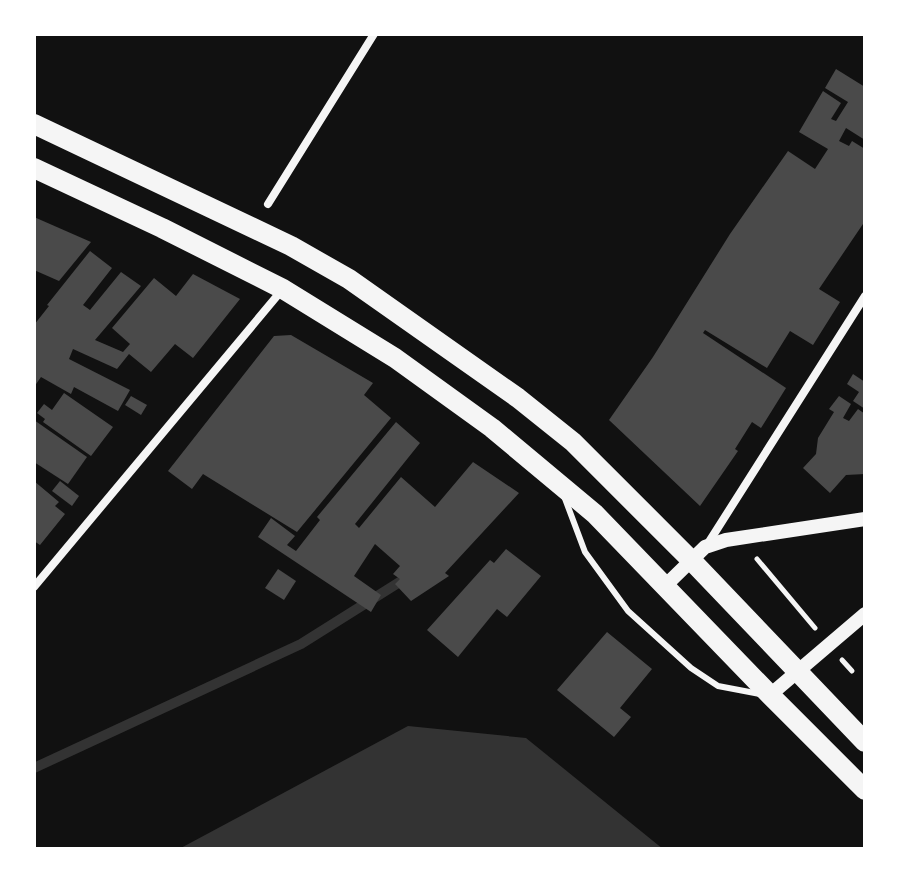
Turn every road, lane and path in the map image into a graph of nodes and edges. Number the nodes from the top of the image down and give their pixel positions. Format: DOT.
graph roads {
  1 [pos="374,34"];
  2 [pos="34,124"];
  3 [pos="34,168"];
  4 [pos="268,204"];
  5 [pos="283,289"];
  6 [pos="865,296"];
  7 [pos="560,485"];
  8 [pos="865,519"];
  9 [pos="738,538"];
  10 [pos="698,554"];
  11 [pos="666,585"];
  12 [pos="34,587"];
  13 [pos="865,614"];
  14 [pos="829,644"];
  15 [pos="798,671"];
  16 [pos="852,671"];
  17 [pos="770,695"];
  18 [pos="865,742"];
  19 [pos="865,790"];
  1 -- 4 [label="street"];
  2 -- 10 [label="main road"];
  3 -- 5 [label="main road"];
  5 -- 7 [label="main road"];
  5 -- 12 [label="street"];
  6 -- 10 [label="street"];
  7 -- 11 [label="main road"];
  7 -- 17 [label="lane"];
  8 -- 9 [label="street"];
  9 -- 10 [label="street"];
  9 -- 14 [label="path"];
  10 -- 11 [label="street"];
  10 -- 15 [label="main road"];
  11 -- 17 [label="main road"];
  13 -- 14 [label="street"];
  14 -- 15 [label="street"];
  14 -- 16 [label="path"];
  15 -- 17 [label="street"];
  15 -- 18 [label="main road"];
  17 -- 19 [label="main road"];
}
